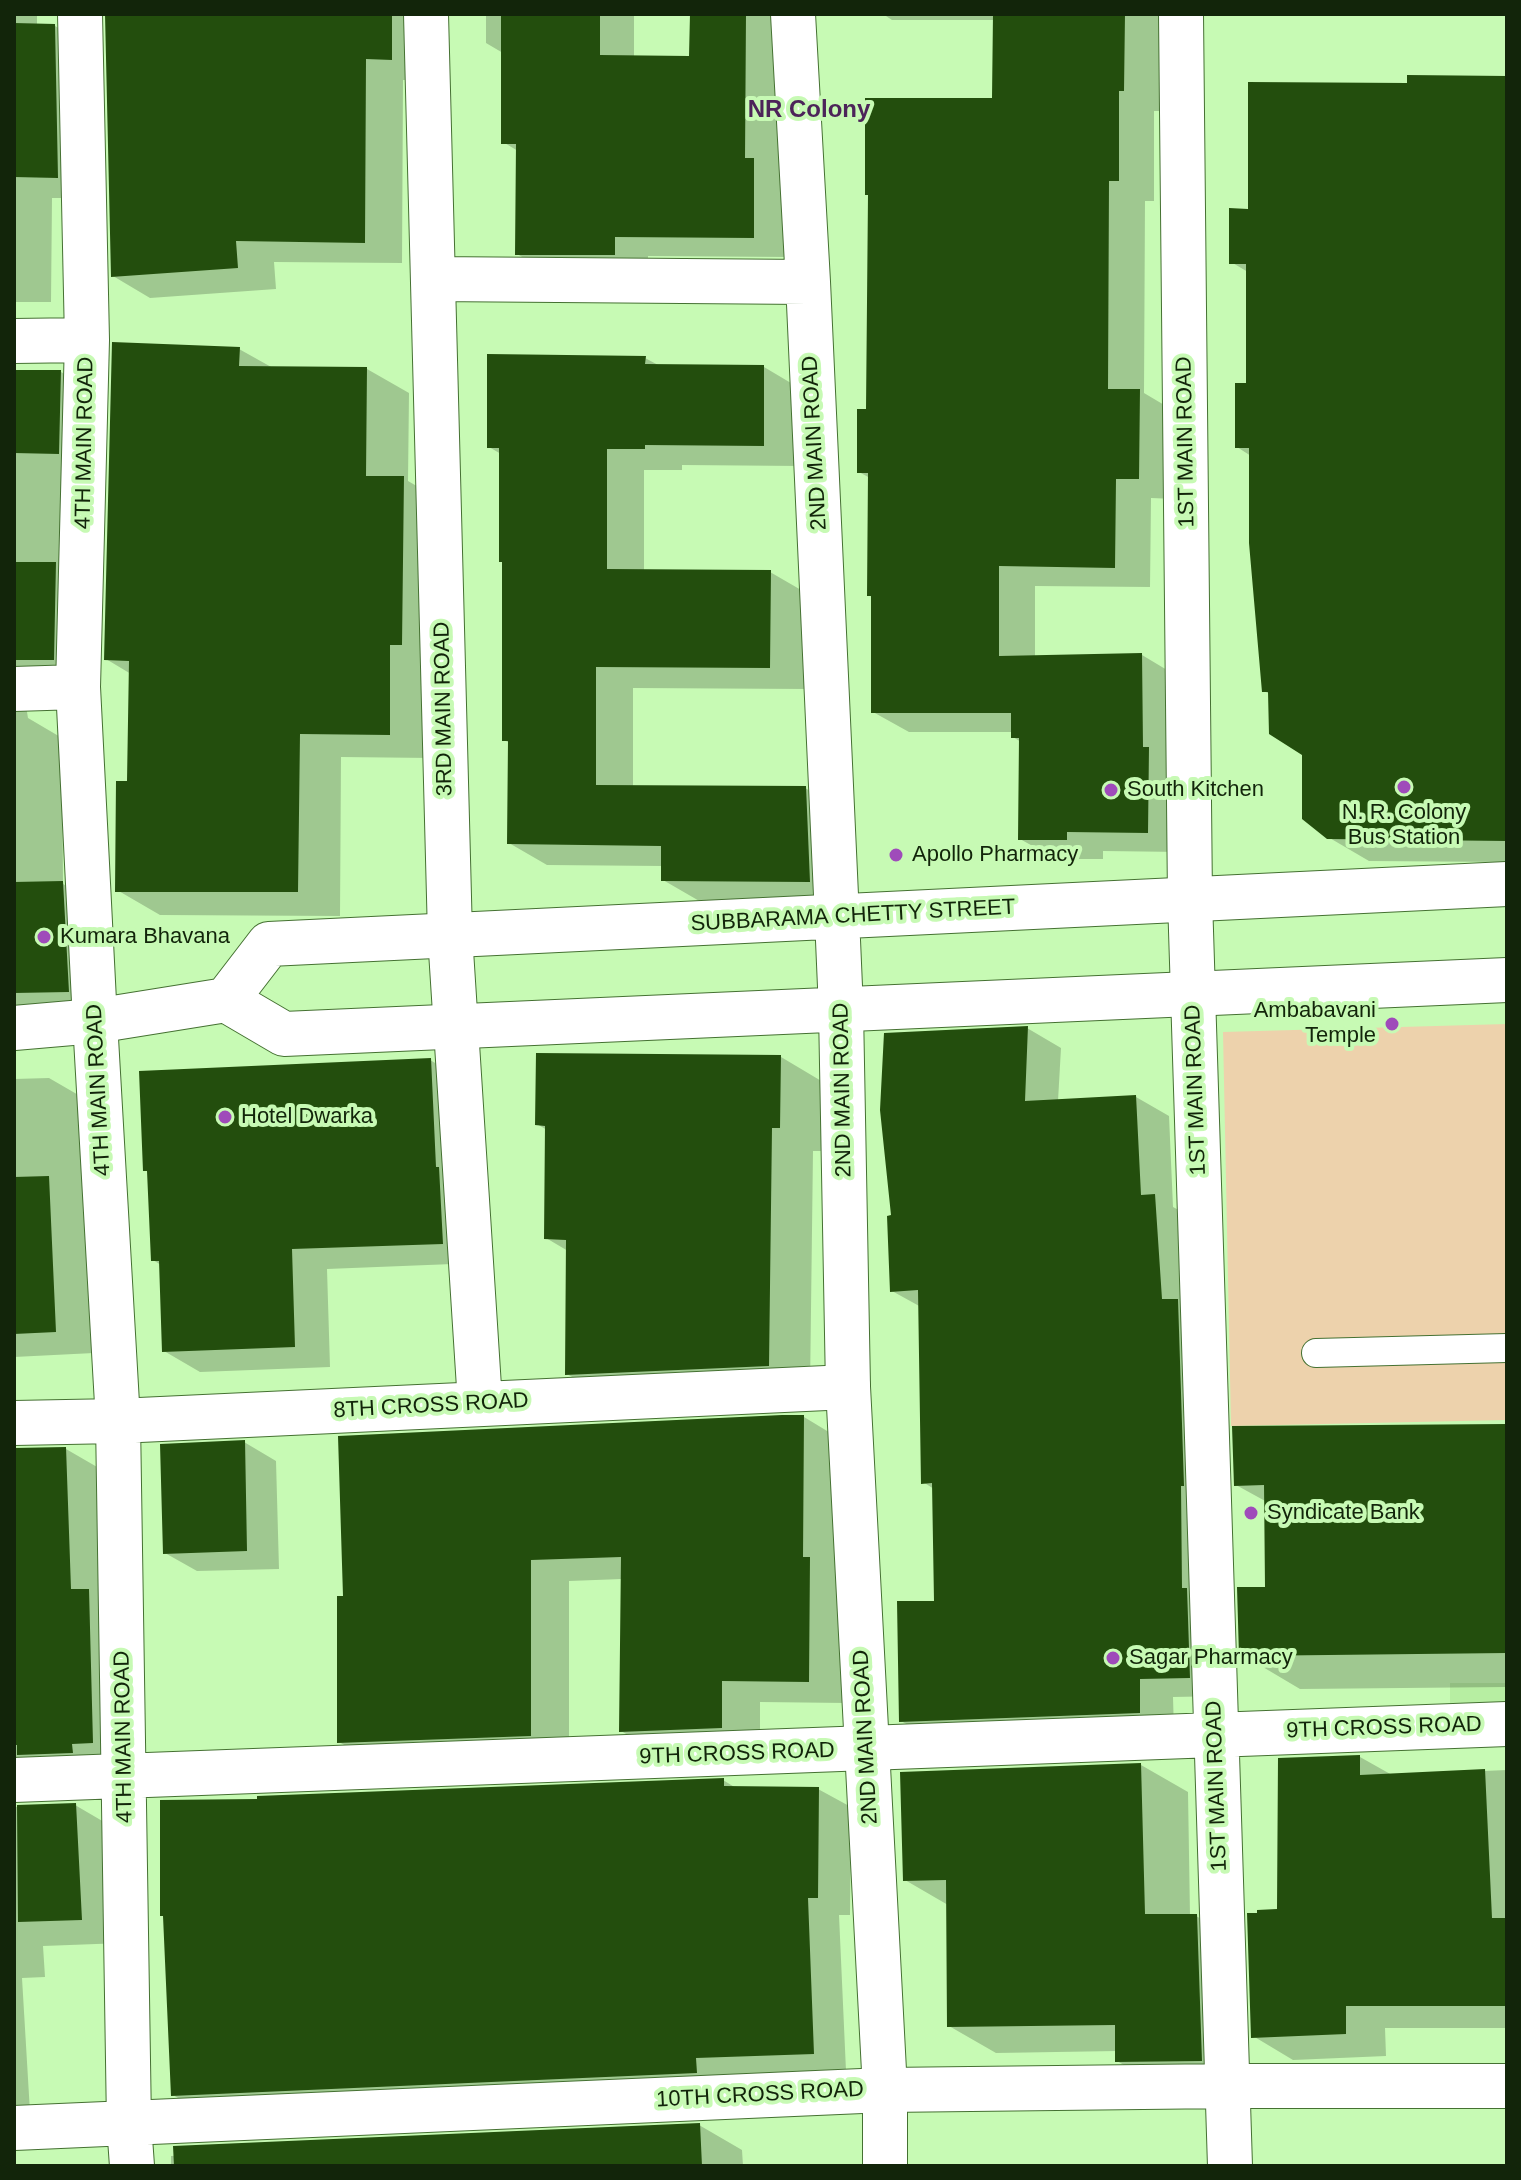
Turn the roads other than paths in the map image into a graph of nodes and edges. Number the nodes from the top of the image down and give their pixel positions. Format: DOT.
graph roads {
  1 [pos="80,14"];
  2 [pos="426,14"];
  3 [pos="793,14"];
  4 [pos="1181,14"];
  5 [pos="433,279"];
  6 [pos="808,282"];
  7 [pos="87,340"];
  8 [pos="14,341"];
  9 [pos="78,687"];
  10 [pos="14,689"];
  11 [pos="1507,884"];
  12 [pos="1190,899"];
  13 [pos="837,917"];
  14 [pos="450,935"];
  15 [pos="1507,980"];
  16 [pos="1193,994"];
  17 [pos="226,1000"];
  18 [pos="841,1010"];
  19 [pos="95,1021"];
  20 [pos="456,1026"];
  21 [pos="14,1028"];
  22 [pos="1507,1348"];
  23 [pos="1316,1353"];
  24 [pos="848,1387"];
  25 [pos="480,1403"];
  26 [pos="118,1421"];
  27 [pos="14,1423"];
  28 [pos="1507,1724"];
  29 [pos="1215,1734"];
  30 [pos="866,1749"];
  31 [pos="125,1775"];
  32 [pos="14,1780"];
  33 [pos="1228,2086"];
  34 [pos="1507,2086"];
  35 [pos="885,2090"];
  36 [pos="14,2128"];
  37 [pos="130,2145"];
  38 [pos="885,2166"];
  39 [pos="1230,2166"];
  1 -- 7 [label="street, 4TH MAIN ROAD"];
  2 -- 5 [label="street, 3RD MAIN ROAD"];
  3 -- 6 [label="street, 2ND MAIN ROAD"];
  4 -- 12 [label="street, 1ST MAIN ROAD"];
  5 -- 6 [label="street"];
  5 -- 14 [label="street, 3RD MAIN ROAD"];
  6 -- 13 [label="street, 2ND MAIN ROAD"];
  7 -- 8 [label="street"];
  7 -- 9 [label="street, 4TH MAIN ROAD"];
  9 -- 10 [label="street"];
  9 -- 19 [label="street, 4TH MAIN ROAD"];
  11 -- 12 [label="street, SUBBARAMA CHETTY STREET"];
  12 -- 13 [label="street, SUBBARAMA CHETTY STREET"];
  12 -- 16 [label="street, 1ST MAIN ROAD"];
  13 -- 14 [label="street, SUBBARAMA CHETTY STREET"];
  13 -- 18 [label="street, 2ND MAIN ROAD"];
  14 -- 17 [label="street, SUBBARAMA CHETTY STREET"];
  14 -- 20 [label="street, 3RD MAIN ROAD"];
  15 -- 16 [label="street"];
  16 -- 18 [label="street"];
  16 -- 29 [label="street, 1ST MAIN ROAD"];
  17 -- 19 [label="street"];
  17 -- 20 [label="street"];
  18 -- 20 [label="street"];
  18 -- 24 [label="street, 2ND MAIN ROAD"];
  19 -- 21 [label="street"];
  19 -- 26 [label="street, 4TH MAIN ROAD"];
  20 -- 25 [label="street, 3RD MAIN ROAD"];
  22 -- 23 [label="lane"];
  24 -- 25 [label="street, 8TH CROSS ROAD"];
  24 -- 30 [label="street, 2ND MAIN ROAD"];
  25 -- 26 [label="street, 8TH CROSS ROAD"];
  26 -- 27 [label="street, 8TH CROSS ROAD"];
  26 -- 31 [label="street, 4TH MAIN ROAD"];
  28 -- 29 [label="street, 9TH CROSS ROAD"];
  29 -- 30 [label="street, 9TH CROSS ROAD"];
  29 -- 33 [label="street, 1ST MAIN ROAD"];
  30 -- 31 [label="street, 9TH CROSS ROAD"];
  30 -- 35 [label="street, 2ND MAIN ROAD"];
  31 -- 32 [label="street, 9TH CROSS ROAD"];
  31 -- 37 [label="street, 4TH MAIN ROAD"];
  33 -- 34 [label="street, 10TH CROSS ROAD"];
  33 -- 35 [label="street, 10TH CROSS ROAD"];
  33 -- 39 [label="street, 1ST MAIN ROAD"];
  35 -- 37 [label="street, 10TH CROSS ROAD"];
  35 -- 38 [label="street, 2ND MAIN ROAD"];
  36 -- 37 [label="street, 10TH CROSS ROAD"];
}
